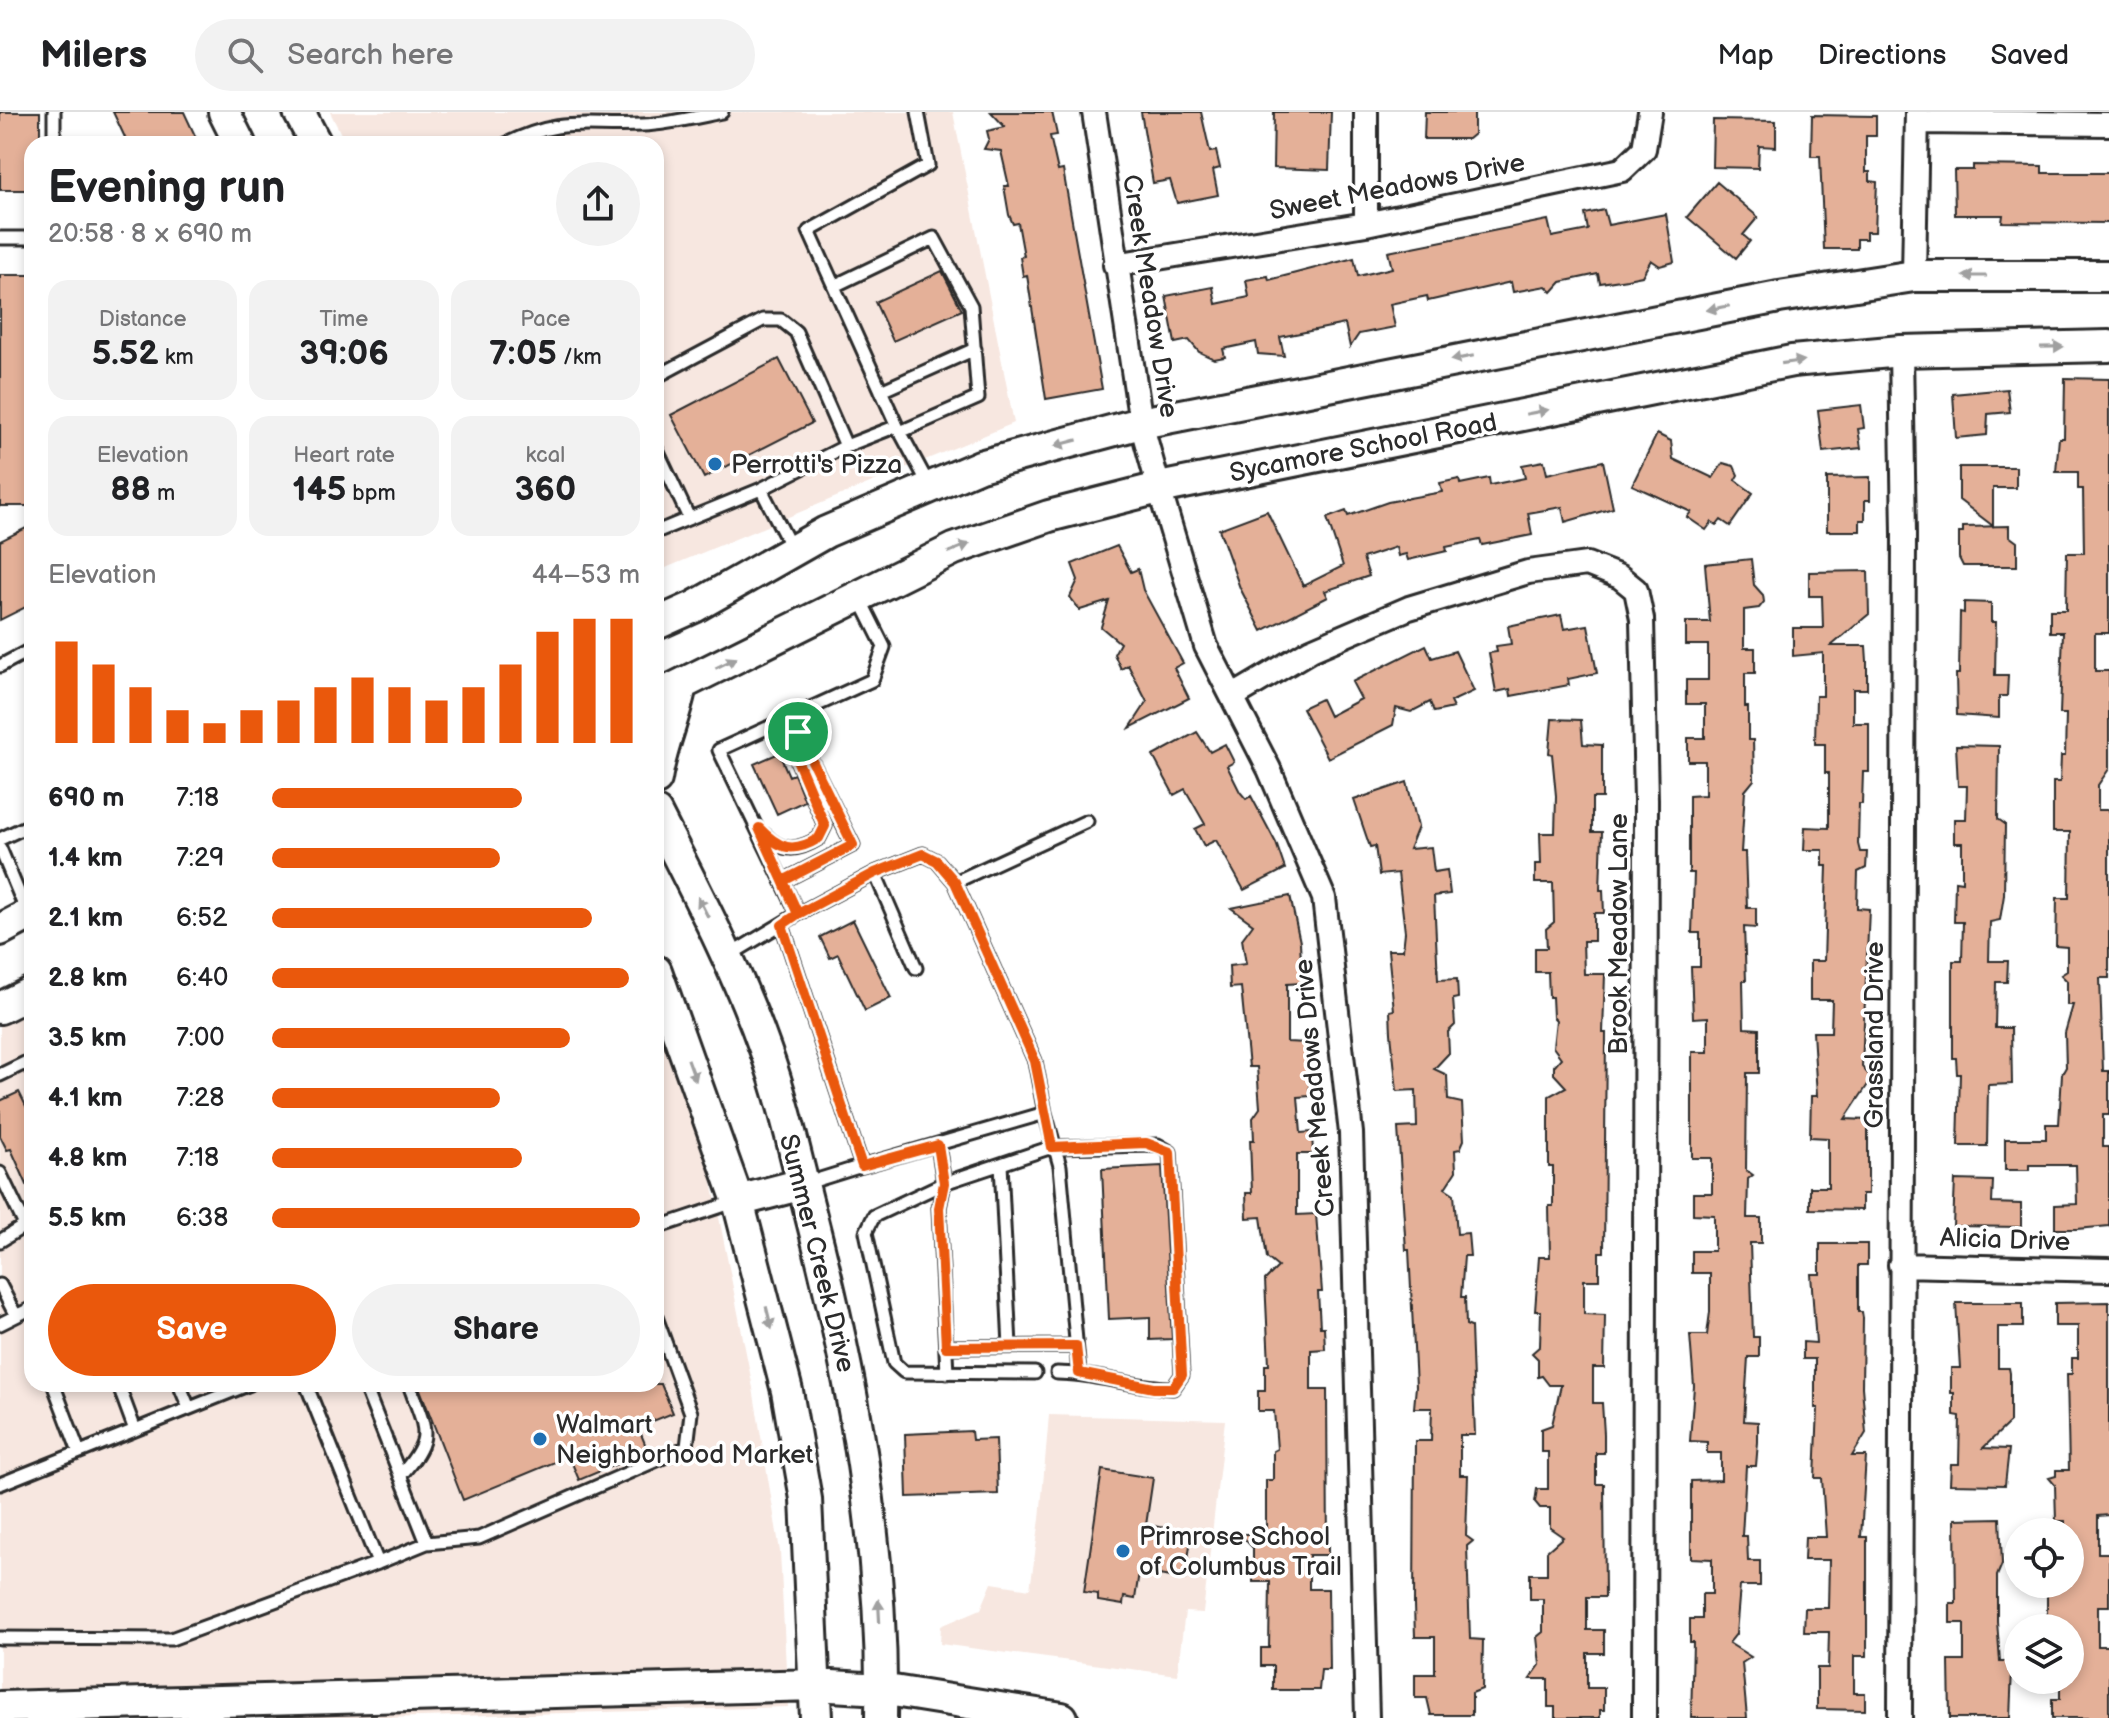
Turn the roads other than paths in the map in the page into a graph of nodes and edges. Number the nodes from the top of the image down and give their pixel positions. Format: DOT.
graph roads {
  1 [pos="54,112"];
  2 [pos="224,112"];
  3 [pos="299,112"];
  4 [pos="625,112"];
  5 [pos="722,112"];
  6 [pos="918,112"];
  7 [pos="1094,112"];
  8 [pos="1366,112"];
  9 [pos="1650,112"];
  10 [pos="1917,117"];
  11 [pos="567,118"];
  12 [pos="2109,124"];
  13 [pos="627,126"];
  14 [pos="54,136"];
  15 [pos="236,136"];
  16 [pos="312,136"];
  17 [pos="522,136"];
  18 [pos="1366,224"];
  19 [pos="0,238"];
  20 [pos="24,238"];
  21 [pos="1115,265"];
  22 [pos="1914,276"];
  23 [pos="2109,276"];
  24 [pos="834,286"];
  25 [pos="2109,346"];
  26 [pos="975,349"];
  27 [pos="1901,351"];
  28 [pos="664,373"];
  29 [pos="881,391"];
  30 [pos="1141,423"];
  31 [pos="898,429"];
  32 [pos="846,446"];
  33 [pos="664,465"];
  34 [pos="930,487"];
  35 [pos="1159,488"];
  36 [pos="761,489"];
  37 [pos="689,518"];
  38 [pos="664,529"];
  39 [pos="793,551"];
  40 [pos="859,597"];
  41 [pos="694,607"];
  42 [pos="664,611"];
  43 [pos="664,620"];
  44 [pos="24,653"];
  45 [pos="0,666"];
  46 [pos="668,691"];
  47 [pos="1232,697"];
  48 [pos="790,718"];
  49 [pos="798,732"];
  50 [pos="664,738"];
  51 [pos="1087,821"];
  52 [pos="24,828"];
  53 [pos="759,828"];
  54 [pos="664,829"];
  55 [pos="0,839"];
  56 [pos="0,848"];
  57 [pos="875,873"];
  58 [pos="783,881"];
  59 [pos="955,882"];
  60 [pos="24,902"];
  61 [pos="798,914"];
  62 [pos="24,921"];
  63 [pos="782,925"];
  64 [pos="0,930"];
  65 [pos="728,956"];
  66 [pos="916,968"];
  67 [pos="24,996"];
  68 [pos="664,1000"];
  69 [pos="0,1008"];
  70 [pos="24,1063"];
  71 [pos="0,1075"];
  72 [pos="1045,1113"];
  73 [pos="938,1145"];
  74 [pos="1052,1147"];
  75 [pos="1001,1164"];
  76 [pos="862,1166"];
  77 [pos="0,1173"];
  78 [pos="944,1183"];
  79 [pos="803,1184"];
  80 [pos="738,1201"];
  81 [pos="24,1214"];
  82 [pos="664,1225"];
  83 [pos="24,1226"];
  84 [pos="0,1241"];
  85 [pos="1900,1265"];
  86 [pos="2109,1270"];
  87 [pos="0,1285"];
  88 [pos="24,1312"];
  89 [pos="16,1316"];
  90 [pos="0,1324"];
  91 [pos="664,1339"];
  92 [pos="1010,1346"];
  93 [pos="1076,1346"];
  94 [pos="946,1347"];
  95 [pos="947,1373"];
  96 [pos="1035,1373"];
  97 [pos="1057,1373"];
  98 [pos="1079,1373"];
  99 [pos="56,1392"];
  100 [pos="121,1392"];
  101 [pos="182,1392"];
  102 [pos="227,1392"];
  103 [pos="309,1392"];
  104 [pos="367,1392"];
  105 [pos="412,1392"];
  106 [pos="189,1408"];
  107 [pos="135,1430"];
  108 [pos="79,1452"];
  109 [pos="400,1476"];
  110 [pos="0,1484"];
  111 [pos="427,1543"];
  112 [pos="378,1563"];
  113 [pos="0,1638"];
  114 [pos="815,1685"];
  115 [pos="881,1703"];
  116 [pos="0,1707"];
  117 [pos="816,1718"];
  118 [pos="1062,1718"];
  119 [pos="1367,1718"];
  120 [pos="1644,1718"];
  121 [pos="1900,1718"];
  1 -- 14 [label="lane"];
  2 -- 15 [label="main road"];
  3 -- 16 [label="main road"];
  4 -- 13 [label="lane"];
  5 -- 13 [label="lane"];
  6 -- 24 [label="lane"];
  7 -- 21 [label="street, Creek Meadow Drive"];
  8 -- 18 [label="street"];
  9 -- 18 [label="street, Sweet Meadows Drive"];
  10 -- 12 [label="street"];
  10 -- 22 [label="street"];
  11 -- 13 [label="lane"];
  11 -- 17 [label="lane"];
  18 -- 21 [label="street, Sweet Meadows Drive"];
  19 -- 20 [label="lane"];
  21 -- 30 [label="street, Creek Meadow Drive"];
  23 -- 22 [label="main road, one-way"];
  22 -- 30 [label="main road, one-way"];
  24 -- 26 [label="lane"];
  24 -- 29 [label="lane"];
  27 -- 25 [label="main road, Sycamore School Road, one-way"];
  26 -- 29 [label="lane"];
  26 -- 31 [label="lane"];
  35 -- 27 [label="main road, Sycamore School Road, one-way"];
  27 -- 85 [label="street, Grassland Drive"];
  28 -- 32 [label="lane"];
  29 -- 31 [label="lane"];
  30 -- 34 [label="main road, one-way"];
  30 -- 35 [label="street, Creek Meadow Drive"];
  31 -- 32 [label="lane"];
  31 -- 34 [label="lane"];
  32 -- 36 [label="lane"];
  33 -- 37 [label="lane"];
  34 -- 39 [label="main road"];
  40 -- 35 [label="main road, Sycamore School Road, one-way"];
  35 -- 47 [label="street, Creek Meadows Drive"];
  36 -- 37 [label="lane"];
  36 -- 39 [label="lane"];
  37 -- 38 [label="lane"];
  39 -- 41 [label="main road"];
  46 -- 40 [label="main road, Sycamore School Road, one-way"];
  40 -- 48 [label="lane"];
  41 -- 42 [label="main road"];
  41 -- 43 [label="main road"];
  44 -- 45 [label="lane"];
  46 -- 50 [label="main road"];
  47 -- 119 [label="street, Creek Meadows Drive"];
  47 -- 120 [label="street, Brook Meadow Lane"];
  48 -- 49 [label="lane"];
  48 -- 53 [label="lane"];
  49 -- 53 [label="lane"];
  49 -- 58 [label="lane"];
  51 -- 59 [label="lane"];
  52 -- 55 [label="lane"];
  53 -- 58 [label="lane"];
  65 -- 54 [label="main road, Summer Creek Drive, one-way"];
  56 -- 60 [label="lane"];
  57 -- 59 [label="lane"];
  57 -- 61 [label="lane"];
  57 -- 66 [label="lane"];
  58 -- 61 [label="lane"];
  59 -- 72 [label="lane"];
  61 -- 63 [label="lane"];
  62 -- 64 [label="main road"];
  63 -- 65 [label="lane"];
  63 -- 76 [label="lane"];
  65 -- 79 [label="main road, Summer Creek Drive"];
  67 -- 69 [label="main road"];
  68 -- 80 [label="main road, one-way"];
  70 -- 71 [label="lane"];
  72 -- 73 [label="lane"];
  72 -- 74 [label="lane"];
  73 -- 76 [label="lane"];
  73 -- 78 [label="lane"];
  74 -- 75 [label="lane"];
  74 -- 93 [label="lane"];
  74 -- 98 [label="lane"];
  75 -- 78 [label="lane"];
  75 -- 92 [label="lane"];
  76 -- 79 [label="lane"];
  77 -- 81 [label="lane"];
  78 -- 94 [label="lane"];
  78 -- 95 [label="lane"];
  79 -- 80 [label="main road"];
  115 -- 79 [label="main road, Summer Creek Drive, one-way"];
  80 -- 82 [label="lane"];
  80 -- 114 [label="main road, one-way"];
  83 -- 84 [label="lane"];
  85 -- 86 [label="street, Alicia Drive"];
  85 -- 121 [label="street, Grassland Drive"];
  87 -- 89 [label="lane"];
  88 -- 89 [label="lane"];
  89 -- 90 [label="lane"];
  91 -- 111 [label="lane"];
  92 -- 93 [label="lane"];
  92 -- 94 [label="lane"];
  93 -- 98 [label="lane"];
  94 -- 95 [label="lane"];
  95 -- 96 [label="lane"];
  97 -- 98 [label="lane"];
  99 -- 108 [label="lane"];
  100 -- 107 [label="lane"];
  101 -- 106 [label="lane"];
  102 -- 106 [label="lane"];
  103 -- 112 [label="lane"];
  104 -- 109 [label="lane"];
  105 -- 109 [label="lane"];
  106 -- 107 [label="lane"];
  107 -- 108 [label="lane"];
  108 -- 110 [label="lane"];
  109 -- 111 [label="lane"];
  111 -- 112 [label="lane"];
  112 -- 113 [label="lane"];
  114 -- 115 [label="main road"];
  114 -- 116 [label="main road"];
  114 -- 117 [label="main road"];
  115 -- 118 [label="main road"];
}
